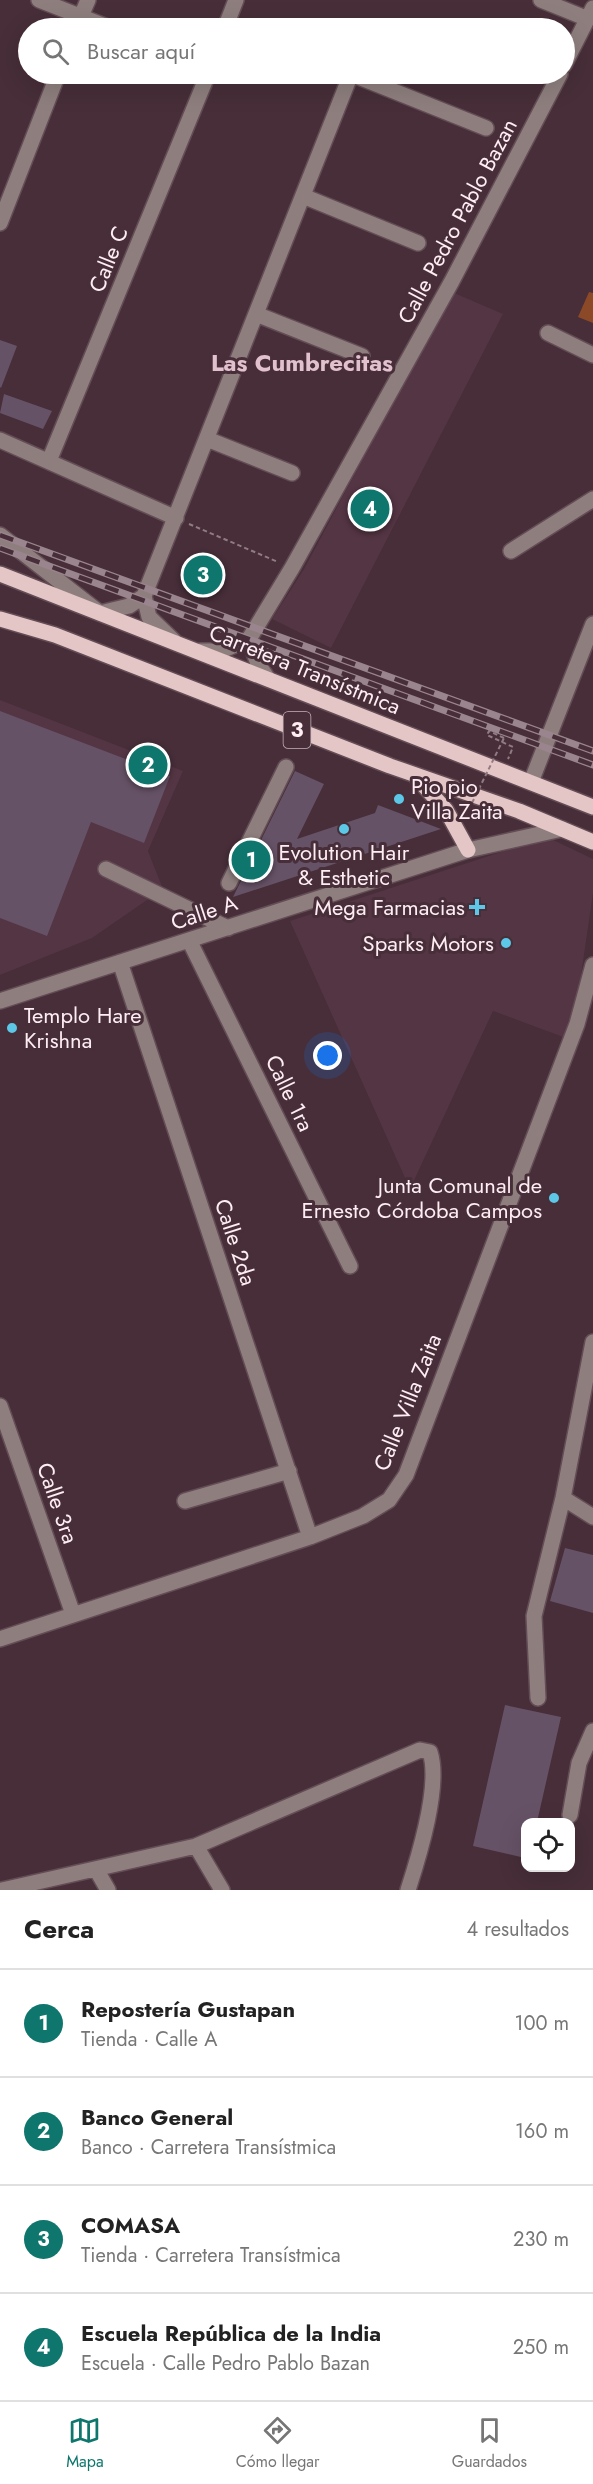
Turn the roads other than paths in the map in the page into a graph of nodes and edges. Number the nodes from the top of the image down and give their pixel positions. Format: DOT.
graph roads {
  1 [pos="39,0"];
  2 [pos="88,0"];
  3 [pos="236,0"];
  4 [pos="541,0"];
  5 [pos="591,14"];
  6 [pos="70,18"];
  7 [pos="80,18"];
  8 [pos="229,18"];
  9 [pos="575,44"];
  10 [pos="54,84"];
  11 [pos="204,84"];
  12 [pos="347,84"];
  13 [pos="376,84"];
  14 [pos="555,84"];
  15 [pos="486,128"];
  16 [pos="303,196"];
  17 [pos="0,223"];
  18 [pos="418,243"];
  19 [pos="256,314"];
  20 [pos="548,333"];
  21 [pos="593,355"];
  22 [pos="362,356"];
  23 [pos="207,439"];
  24 [pos="0,440"];
  25 [pos="49,461"];
  26 [pos="292,472"];
  27 [pos="593,499"];
  28 [pos="176,518"];
  29 [pos="0,535"];
  30 [pos="511,550"];
  31 [pos="0,574"];
  32 [pos="144,596"];
  33 [pos="100,613"];
  34 [pos="0,619"];
  35 [pos="593,624"];
  36 [pos="249,639"];
  37 [pos="174,641"];
  38 [pos="200,651"];
  39 [pos="268,679"];
  40 [pos="286,767"];
  41 [pos="414,775"];
  42 [pos="531,782"];
  43 [pos="593,807"];
  44 [pos="562,829"];
  45 [pos="593,842"];
  46 [pos="468,850"];
  47 [pos="106,869"];
  48 [pos="229,883"];
  49 [pos="228,928"];
  50 [pos="189,940"];
  51 [pos="120,962"];
  52 [pos="593,965"];
  53 [pos="0,1001"];
  54 [pos="350,1266"];
  55 [pos="593,1342"];
  56 [pos="0,1406"];
  57 [pos="289,1471"];
  58 [pos="563,1498"];
  59 [pos="185,1501"];
  60 [pos="593,1517"];
  61 [pos="310,1537"];
  62 [pos="73,1614"];
  63 [pos="0,1639"];
  64 [pos="538,1698"];
  65 [pos="593,1731"];
  66 [pos="570,1815"];
  67 [pos="196,1846"];
  68 [pos="96,1869"];
  69 [pos="2,1890"];
  70 [pos="108,1890"];
  71 [pos="222,1890"];
  72 [pos="408,1890"];
  1 -- 6 [label="street"];
  2 -- 7 [label="street"];
  3 -- 8 [label="street"];
  4 -- 5 [label="street"];
  5 -- 9 [label="street"];
  10 -- 17 [label="street"];
  11 -- 25 [label="street, Calle C"];
  12 -- 16 [label="street"];
  13 -- 15 [label="street"];
  14 -- 36 [label="street, Calle Pedro Pablo Bazan"];
  16 -- 18 [label="street"];
  16 -- 19 [label="street"];
  19 -- 22 [label="street"];
  19 -- 23 [label="street"];
  20 -- 21 [label="street"];
  23 -- 26 [label="street"];
  23 -- 28 [label="street"];
  24 -- 25 [label="street"];
  25 -- 28 [label="street"];
  27 -- 30 [label="street"];
  28 -- 32 [label="street"];
  29 -- 33 [label="street"];
  31 -- 33 [label="main road, Carretera Transístmica / 3"];
  32 -- 33 [label="street"];
  32 -- 37 [label="street"];
  33 -- 37 [label="main road, Carretera Transístmica / 3"];
  34 -- 41 [label="main road, 3"];
  35 -- 42 [label="street"];
  36 -- 38 [label="street"];
  36 -- 39 [label="street"];
  37 -- 38 [label="main road, Carretera Transístmica / 3"];
  38 -- 39 [label="main road, Carretera Transístmica / 3"];
  39 -- 42 [label="main road, Carretera Transístmica / 3"];
  40 -- 48 [label="street"];
  41 -- 44 [label="main road, 3"];
  41 -- 46 [label="main road"];
  42 -- 43 [label="main road, Carretera Transístmica / 3"];
  44 -- 45 [label="main road, 3"];
  44 -- 46 [label="street, Calle A"];
  46 -- 49 [label="street, Calle A"];
  47 -- 49 [label="street"];
  49 -- 50 [label="street, Calle A"];
  50 -- 51 [label="street, Calle A"];
  50 -- 54 [label="street, Calle 1ra"];
  51 -- 53 [label="street, Calle A"];
  51 -- 57 [label="street, Calle 2da"];
  52 -- 61 [label="street, Calle Villa Zaita"];
  55 -- 58 [label="street"];
  56 -- 62 [label="street, Calle 3ra"];
  57 -- 59 [label="street"];
  57 -- 61 [label="street, Calle 2da"];
  58 -- 60 [label="street"];
  58 -- 64 [label="street"];
  61 -- 62 [label="street, Calle Villa Zaita"];
  62 -- 63 [label="street, Calle Villa Zaita"];
  65 -- 66 [label="street"];
  67 -- 68 [label="street"];
  67 -- 71 [label="street"];
  67 -- 72 [label="street"];
  68 -- 69 [label="street"];
  68 -- 70 [label="street"];
}
